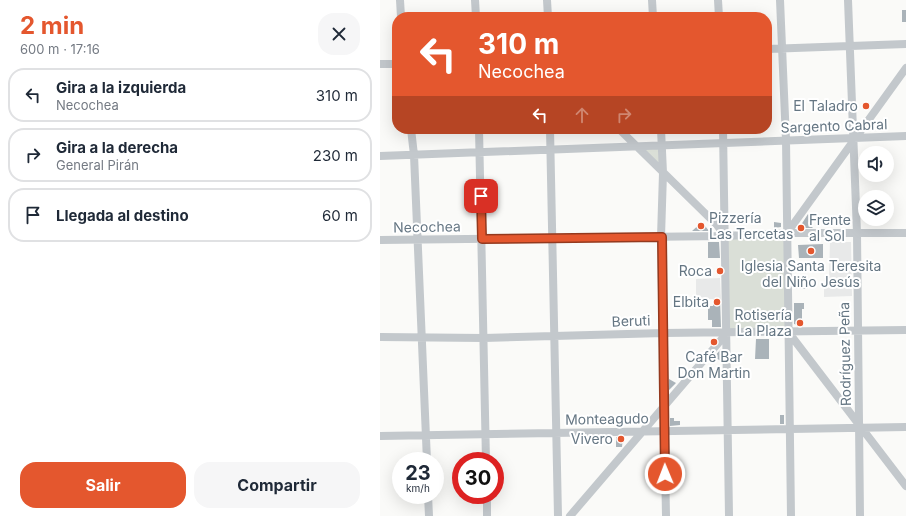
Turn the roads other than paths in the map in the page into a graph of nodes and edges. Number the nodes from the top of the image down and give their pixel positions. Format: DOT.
graph roads {
  1 [pos="400,0"];
  2 [pos="475,0"];
  3 [pos="548,0"];
  4 [pos="652,0"];
  5 [pos="718,0"];
  6 [pos="780,0"];
  7 [pos="848,0"];
  8 [pos="401,12"];
  9 [pos="476,12"];
  10 [pos="548,12"];
  11 [pos="653,12"];
  12 [pos="719,12"];
  13 [pos="906,44"];
  14 [pos="850,46"];
  15 [pos="782,48"];
  16 [pos="772,49"];
  17 [pos="380,64"];
  18 [pos="392,64"];
  19 [pos="906,68"];
  20 [pos="412,134"];
  21 [pos="479,134"];
  22 [pos="550,134"];
  23 [pos="624,134"];
  24 [pos="661,134"];
  25 [pos="724,134"];
  26 [pos="906,136"];
  27 [pos="854,139"];
  28 [pos="786,140"];
  29 [pos="724,143"];
  30 [pos="662,145"];
  31 [pos="637,147"];
  32 [pos="551,150"];
  33 [pos="479,153"];
  34 [pos="414,155"];
  35 [pos="380,156"];
  36 [pos="663,173"];
  37 [pos="787,233"];
  38 [pos="857,233"];
  39 [pos="906,233"];
  40 [pos="725,236"];
  41 [pos="662,237"];
  42 [pos="554,238"];
  43 [pos="418,239"];
  44 [pos="482,239"];
  45 [pos="380,240"];
  46 [pos="906,330"];
  47 [pos="858,331"];
  48 [pos="664,333"];
  49 [pos="727,333"];
  50 [pos="789,333"];
  51 [pos="380,337"];
  52 [pos="422,337"];
  53 [pos="554,337"];
  54 [pos="484,338"];
  55 [pos="664,408"];
  56 [pos="859,427"];
  57 [pos="906,427"];
  58 [pos="789,428"];
  59 [pos="729,429"];
  60 [pos="664,431"];
  61 [pos="556,432"];
  62 [pos="644,432"];
  63 [pos="486,434"];
  64 [pos="426,435"];
  65 [pos="380,436"];
  66 [pos="427,452"];
  67 [pos="486,452"];
  68 [pos="906,486"];
  69 [pos="428,504"];
  70 [pos="486,504"];
  71 [pos="429,516"];
  72 [pos="487,516"];
  73 [pos="558,516"];
  74 [pos="570,516"];
  75 [pos="666,516"];
  76 [pos="730,516"];
  77 [pos="791,516"];
  78 [pos="860,516"];
  1 -- 8 [label="street"];
  2 -- 9 [label="street"];
  3 -- 10 [label="street"];
  4 -- 11 [label="street"];
  5 -- 12 [label="street"];
  6 -- 15 [label="street"];
  7 -- 14 [label="street, Rodríguez Peña"];
  13 -- 14 [label="street"];
  14 -- 15 [label="street"];
  14 -- 27 [label="street, Rodríguez Peña"];
  15 -- 16 [label="street"];
  15 -- 28 [label="street"];
  17 -- 18 [label="street"];
  19 -- 27 [label="street"];
  20 -- 34 [label="street"];
  21 -- 33 [label="street"];
  22 -- 32 [label="street"];
  23 -- 31 [label="street"];
  24 -- 30 [label="street"];
  25 -- 29 [label="street"];
  26 -- 27 [label="street, Sargento Cabral"];
  27 -- 28 [label="street, Sargento Cabral"];
  27 -- 37 [label="street"];
  27 -- 38 [label="street, Rodríguez Peña"];
  28 -- 29 [label="street, Sargento Cabral"];
  28 -- 37 [label="street"];
  29 -- 30 [label="street, Sargento Cabral"];
  29 -- 40 [label="street"];
  30 -- 31 [label="street, Sargento Cabral"];
  30 -- 36 [label="street"];
  31 -- 32 [label="street, Sargento Cabral"];
  31 -- 36 [label="street"];
  32 -- 33 [label="street, Sargento Cabral"];
  32 -- 42 [label="street"];
  33 -- 34 [label="street, Sargento Cabral"];
  33 -- 44 [label="street"];
  34 -- 35 [label="street, Sargento Cabral"];
  34 -- 43 [label="street"];
  36 -- 40 [label="street"];
  36 -- 41 [label="street"];
  37 -- 38 [label="street, Necochea"];
  37 -- 40 [label="street, Necochea"];
  37 -- 50 [label="street"];
  38 -- 39 [label="street, Necochea"];
  38 -- 47 [label="street, Rodríguez Peña"];
  40 -- 41 [label="street, Necochea"];
  40 -- 49 [label="street"];
  41 -- 42 [label="street, Necochea"];
  41 -- 48 [label="street"];
  42 -- 44 [label="street, Necochea"];
  42 -- 53 [label="street"];
  43 -- 44 [label="street, Necochea"];
  43 -- 45 [label="street, Necochea"];
  43 -- 52 [label="street"];
  44 -- 54 [label="street"];
  46 -- 47 [label="street, Beruti"];
  47 -- 50 [label="street, Beruti"];
  47 -- 56 [label="street, Rodríguez Peña"];
  48 -- 49 [label="street, Beruti"];
  48 -- 53 [label="street, Beruti"];
  48 -- 55 [label="street"];
  49 -- 50 [label="street, Beruti"];
  49 -- 55 [label="street"];
  49 -- 59 [label="street"];
  50 -- 56 [label="street"];
  50 -- 58 [label="street"];
  51 -- 52 [label="street, Beruti"];
  52 -- 54 [label="street, Beruti"];
  52 -- 64 [label="street"];
  53 -- 54 [label="street, Beruti"];
  53 -- 61 [label="street"];
  54 -- 63 [label="street"];
  55 -- 60 [label="street"];
  55 -- 62 [label="street"];
  56 -- 57 [label="street, Monteagudo"];
  56 -- 58 [label="street, Monteagudo"];
  56 -- 68 [label="street"];
  56 -- 78 [label="street, Rodríguez Peña"];
  58 -- 59 [label="street, Monteagudo"];
  58 -- 77 [label="street"];
  59 -- 60 [label="street, Monteagudo"];
  59 -- 76 [label="street"];
  60 -- 62 [label="street, Monteagudo"];
  60 -- 75 [label="street"];
  61 -- 62 [label="street, Monteagudo"];
  61 -- 63 [label="street, Monteagudo"];
  61 -- 73 [label="street"];
  62 -- 74 [label="street"];
  63 -- 64 [label="street, Monteagudo"];
  63 -- 67 [label="street"];
  64 -- 65 [label="street, Monteagudo"];
  64 -- 66 [label="street"];
  69 -- 71 [label="street"];
  70 -- 72 [label="street"];
}
